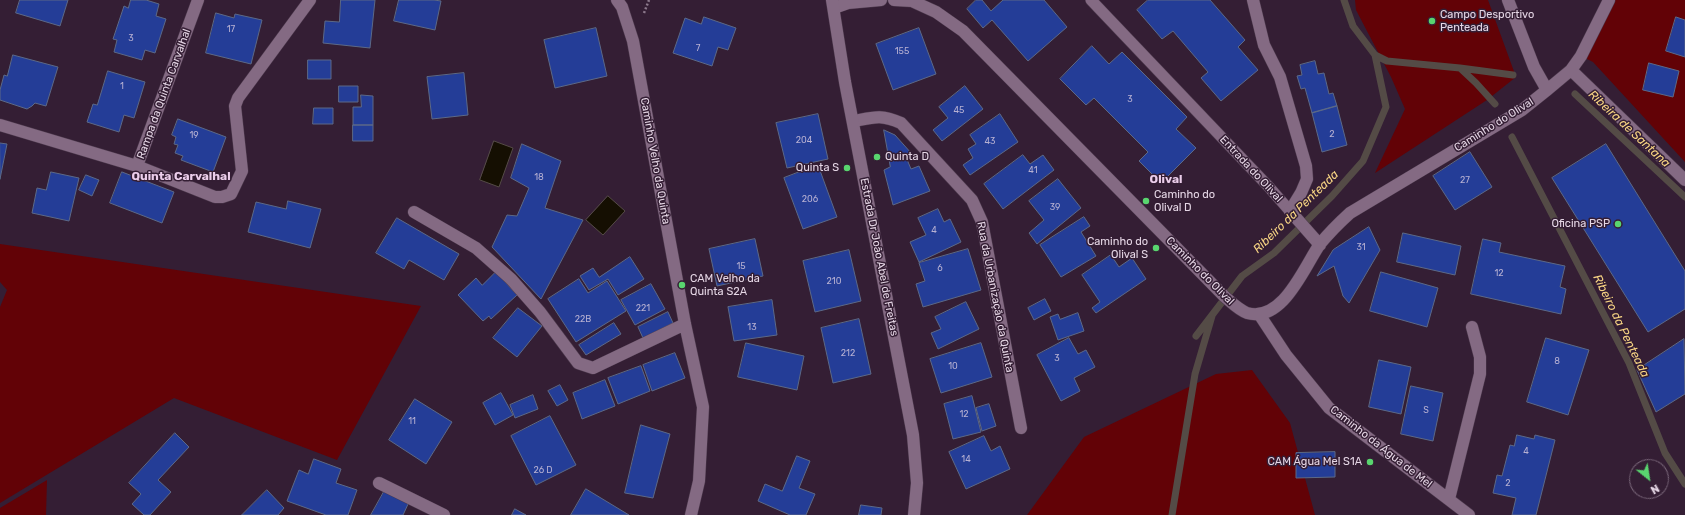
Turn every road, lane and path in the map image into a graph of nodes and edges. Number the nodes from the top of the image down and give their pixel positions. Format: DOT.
graph roads {
  1 [pos="198,0"];
  2 [pos="310,0"];
  3 [pos="617,0"];
  4 [pos="881,0"];
  5 [pos="894,0"];
  6 [pos="1091,0"];
  7 [pos="1253,0"];
  8 [pos="1508,0"];
  9 [pos="1609,0"];
  10 [pos="833,4"];
  11 [pos="1571,70"];
  12 [pos="1547,90"];
  13 [pos="854,121"];
  14 [pos="0,125"];
  15 [pos="137,166"];
  16 [pos="1685,180"];
  17 [pos="1290,211"];
  18 [pos="414,212"];
  19 [pos="1320,245"];
  20 [pos="1259,314"];
  21 [pos="685,324"];
  22 [pos="1472,328"];
  23 [pos="1021,428"];
  24 [pos="379,483"];
  25 [pos="1449,499"];
  26 [pos="444,515"];
  27 [pos="691,515"];
  28 [pos="914,515"];
  29 [pos="1469,515"];
  1 -- 15 [label="street, Rampa da Quinta Carvalhal"];
  2 -- 15 [label="street"];
  3 -- 21 [label="street, Caminho Velho da Quinta"];
  4 -- 10 [label="street"];
  5 -- 20 [label="street, Caminho do Olival"];
  6 -- 17 [label="lane, Entrada do Olival"];
  7 -- 17 [label="street, Entrada do Olival"];
  8 -- 12 [label="street"];
  9 -- 11 [label="street, Caminho do Olival"];
  10 -- 13 [label="street, Estrada Dr João Abel de Freitas"];
  11 -- 12 [label="street, Caminho do Olival"];
  11 -- 16 [label="street"];
  12 -- 19 [label="street, Caminho do Olival"];
  13 -- 23 [label="street, Rua da Urbanização da Quinta"];
  13 -- 28 [label="street, Estrada Dr João Abel de Freitas"];
  14 -- 15 [label="street, Rampa da Quinta Carvalhal"];
  17 -- 19 [label="street"];
  18 -- 21 [label="street"];
  19 -- 20 [label="street, Caminho do Olival"];
  20 -- 25 [label="street, Caminho da Água de Mel"];
  21 -- 27 [label="street, Caminho Velho da Quinta"];
  22 -- 25 [label="street"];
  24 -- 26 [label="street"];
  25 -- 29 [label="street, Caminho da Água de Mel"];
}
